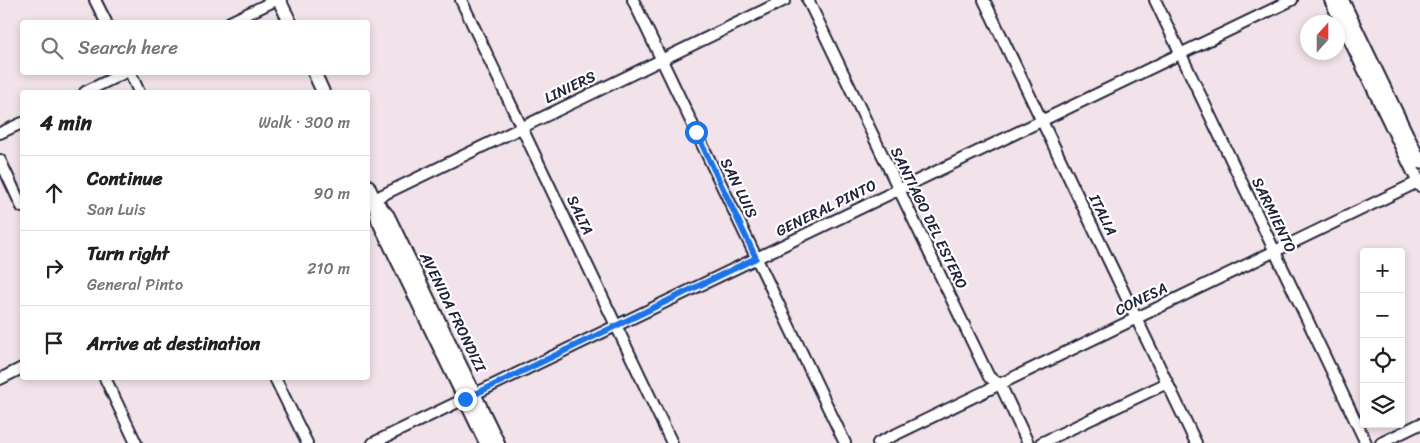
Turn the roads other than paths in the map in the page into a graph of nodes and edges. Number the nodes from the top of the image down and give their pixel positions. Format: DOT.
graph roads {
  1 [pos="95,0"];
  2 [pos="278,0"];
  3 [pos="461,0"];
  4 [pos="633,0"];
  5 [pos="785,0"];
  6 [pos="808,0"];
  7 [pos="984,0"];
  8 [pos="1155,0"];
  9 [pos="1292,0"];
  10 [pos="1331,0"];
  11 [pos="1342,0"];
  12 [pos="105,20"];
  13 [pos="234,20"];
  14 [pos="289,20"];
  15 [pos="1180,54"];
  16 [pos="661,60"];
  17 [pos="122,75"];
  18 [pos="130,75"];
  19 [pos="315,75"];
  20 [pos="89,90"];
  21 [pos="138,90"];
  22 [pos="322,90"];
  23 [pos="1041,121"];
  24 [pos="20,123"];
  25 [pos="522,127"];
  26 [pos="0,133"];
  27 [pos="0,160"];
  28 [pos="1420,162"];
  29 [pos="1419,183"];
  30 [pos="899,189"];
  31 [pos="371,200"];
  32 [pos="20,203"];
  33 [pos="1275,251"];
  34 [pos="756,258"];
  35 [pos="1136,318"];
  36 [pos="616,325"];
  37 [pos="20,369"];
  38 [pos="0,379"];
  39 [pos="106,380"];
  40 [pos="276,380"];
  41 [pos="1167,383"];
  42 [pos="1000,384"];
  43 [pos="469,397"];
  44 [pos="1420,424"];
  45 [pos="136,443"];
  46 [pos="307,443"];
  47 [pos="373,443"];
  48 [pos="486,443"];
  49 [pos="498,443"];
  50 [pos="672,443"];
  51 [pos="845,443"];
  52 [pos="878,443"];
  53 [pos="1028,443"];
  54 [pos="1041,443"];
  55 [pos="1196,443"];
  56 [pos="1366,443"];
  57 [pos="1381,443"];
  1 -- 12 [label="street"];
  2 -- 13 [label="street"];
  2 -- 14 [label="street"];
  3 -- 25 [label="street, SALTA"];
  4 -- 16 [label="street, SAN LUIS"];
  5 -- 16 [label="street, LINIERS"];
  6 -- 30 [label="street, SANTIAGO DEL ESTERO"];
  7 -- 23 [label="street, ITALIA"];
  8 -- 15 [label="street, SARMIENTO"];
  9 -- 15 [label="street, GENERAL PINTO"];
  10 -- 29 [label="street"];
  11 -- 28 [label="street"];
  15 -- 23 [label="street, GENERAL PINTO"];
  15 -- 33 [label="street, SARMIENTO"];
  16 -- 25 [label="street, LINIERS"];
  16 -- 34 [label="street, SAN LUIS"];
  17 -- 20 [label="street"];
  18 -- 21 [label="street"];
  19 -- 22 [label="street"];
  23 -- 30 [label="street, GENERAL PINTO"];
  23 -- 35 [label="street, ITALIA"];
  24 -- 26 [label="street"];
  25 -- 31 [label="street, LINIERS"];
  25 -- 36 [label="street, SALTA"];
  27 -- 32 [label="street"];
  29 -- 33 [label="street, CONESA"];
  30 -- 34 [label="street, GENERAL PINTO"];
  30 -- 42 [label="street, SANTIAGO DEL ESTERO"];
  31 -- 43 [label="street, AVENIDA FRONDIZI"];
  33 -- 35 [label="street, CONESA"];
  33 -- 56 [label="street, SARMIENTO"];
  34 -- 36 [label="street, GENERAL PINTO"];
  34 -- 51 [label="street, SAN LUIS"];
  35 -- 41 [label="street, ITALIA"];
  35 -- 42 [label="street, CONESA"];
  36 -- 43 [label="street, GENERAL PINTO"];
  36 -- 50 [label="street, SALTA"];
  37 -- 38 [label="street"];
  39 -- 45 [label="street"];
  40 -- 46 [label="street"];
  41 -- 54 [label="street"];
  41 -- 55 [label="street, ITALIA"];
  42 -- 52 [label="street, CONESA"];
  42 -- 53 [label="street, SANTIAGO DEL ESTERO"];
  43 -- 47 [label="street, GENERAL PINTO"];
  43 -- 48 [label="street, AVENIDA FRONDIZI"];
  43 -- 49 [label="street, AVENIDA FRONDIZI"];
  44 -- 57 [label="street"];
}
